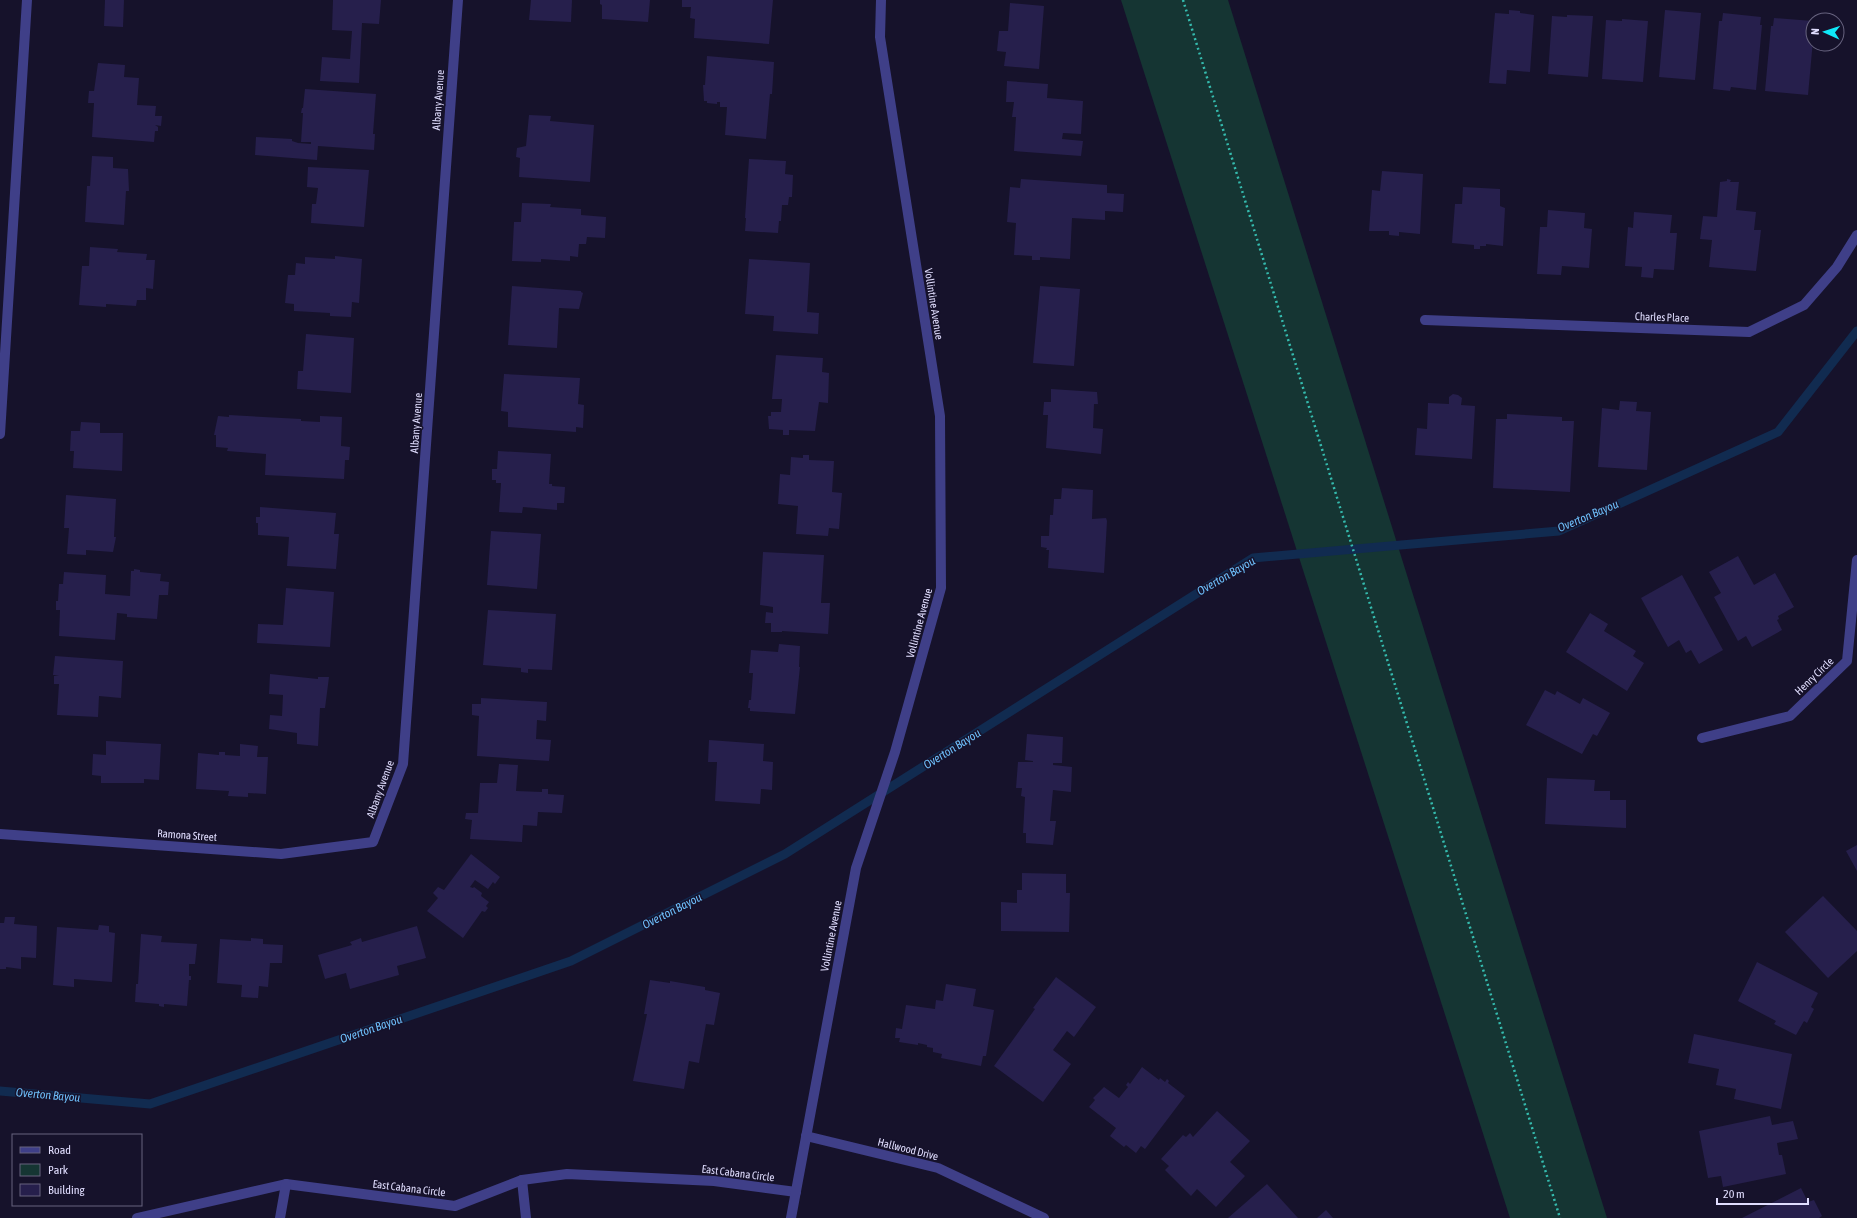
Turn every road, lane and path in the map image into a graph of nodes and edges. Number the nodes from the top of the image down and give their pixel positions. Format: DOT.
graph roads {
  1 [pos="27,0"];
  2 [pos="458,0"];
  3 [pos="881,0"];
  4 [pos="1183,0"];
  5 [pos="1857,235"];
  6 [pos="1425,320"];
  7 [pos="0,434"];
  8 [pos="1857,560"];
  9 [pos="1702,738"];
  10 [pos="0,834"];
  11 [pos="373,842"];
  12 [pos="806,1136"];
  13 [pos="522,1180"];
  14 [pos="286,1184"];
  15 [pos="796,1192"];
  16 [pos="137,1218"];
  17 [pos="280,1218"];
  18 [pos="526,1218"];
  19 [pos="791,1218"];
  20 [pos="1044,1218"];
  21 [pos="1560,1218"];
  1 -- 7 [label="street"];
  2 -- 11 [label="street, Albany Avenue"];
  3 -- 12 [label="street, Vollintine Avenue"];
  4 -- 21 [label="path"];
  5 -- 6 [label="street, Charles Place"];
  8 -- 9 [label="street, Henry Circle"];
  10 -- 11 [label="street, Ramona Street"];
  12 -- 15 [label="street, Vollintine Avenue"];
  12 -- 20 [label="street, Hallwood Drive"];
  13 -- 14 [label="street, East Cabana Circle"];
  13 -- 15 [label="street, East Cabana Circle"];
  13 -- 18 [label="street"];
  14 -- 16 [label="street, East Cabana Circle"];
  14 -- 17 [label="street"];
  15 -- 19 [label="street, Vollintine Avenue"];
}
